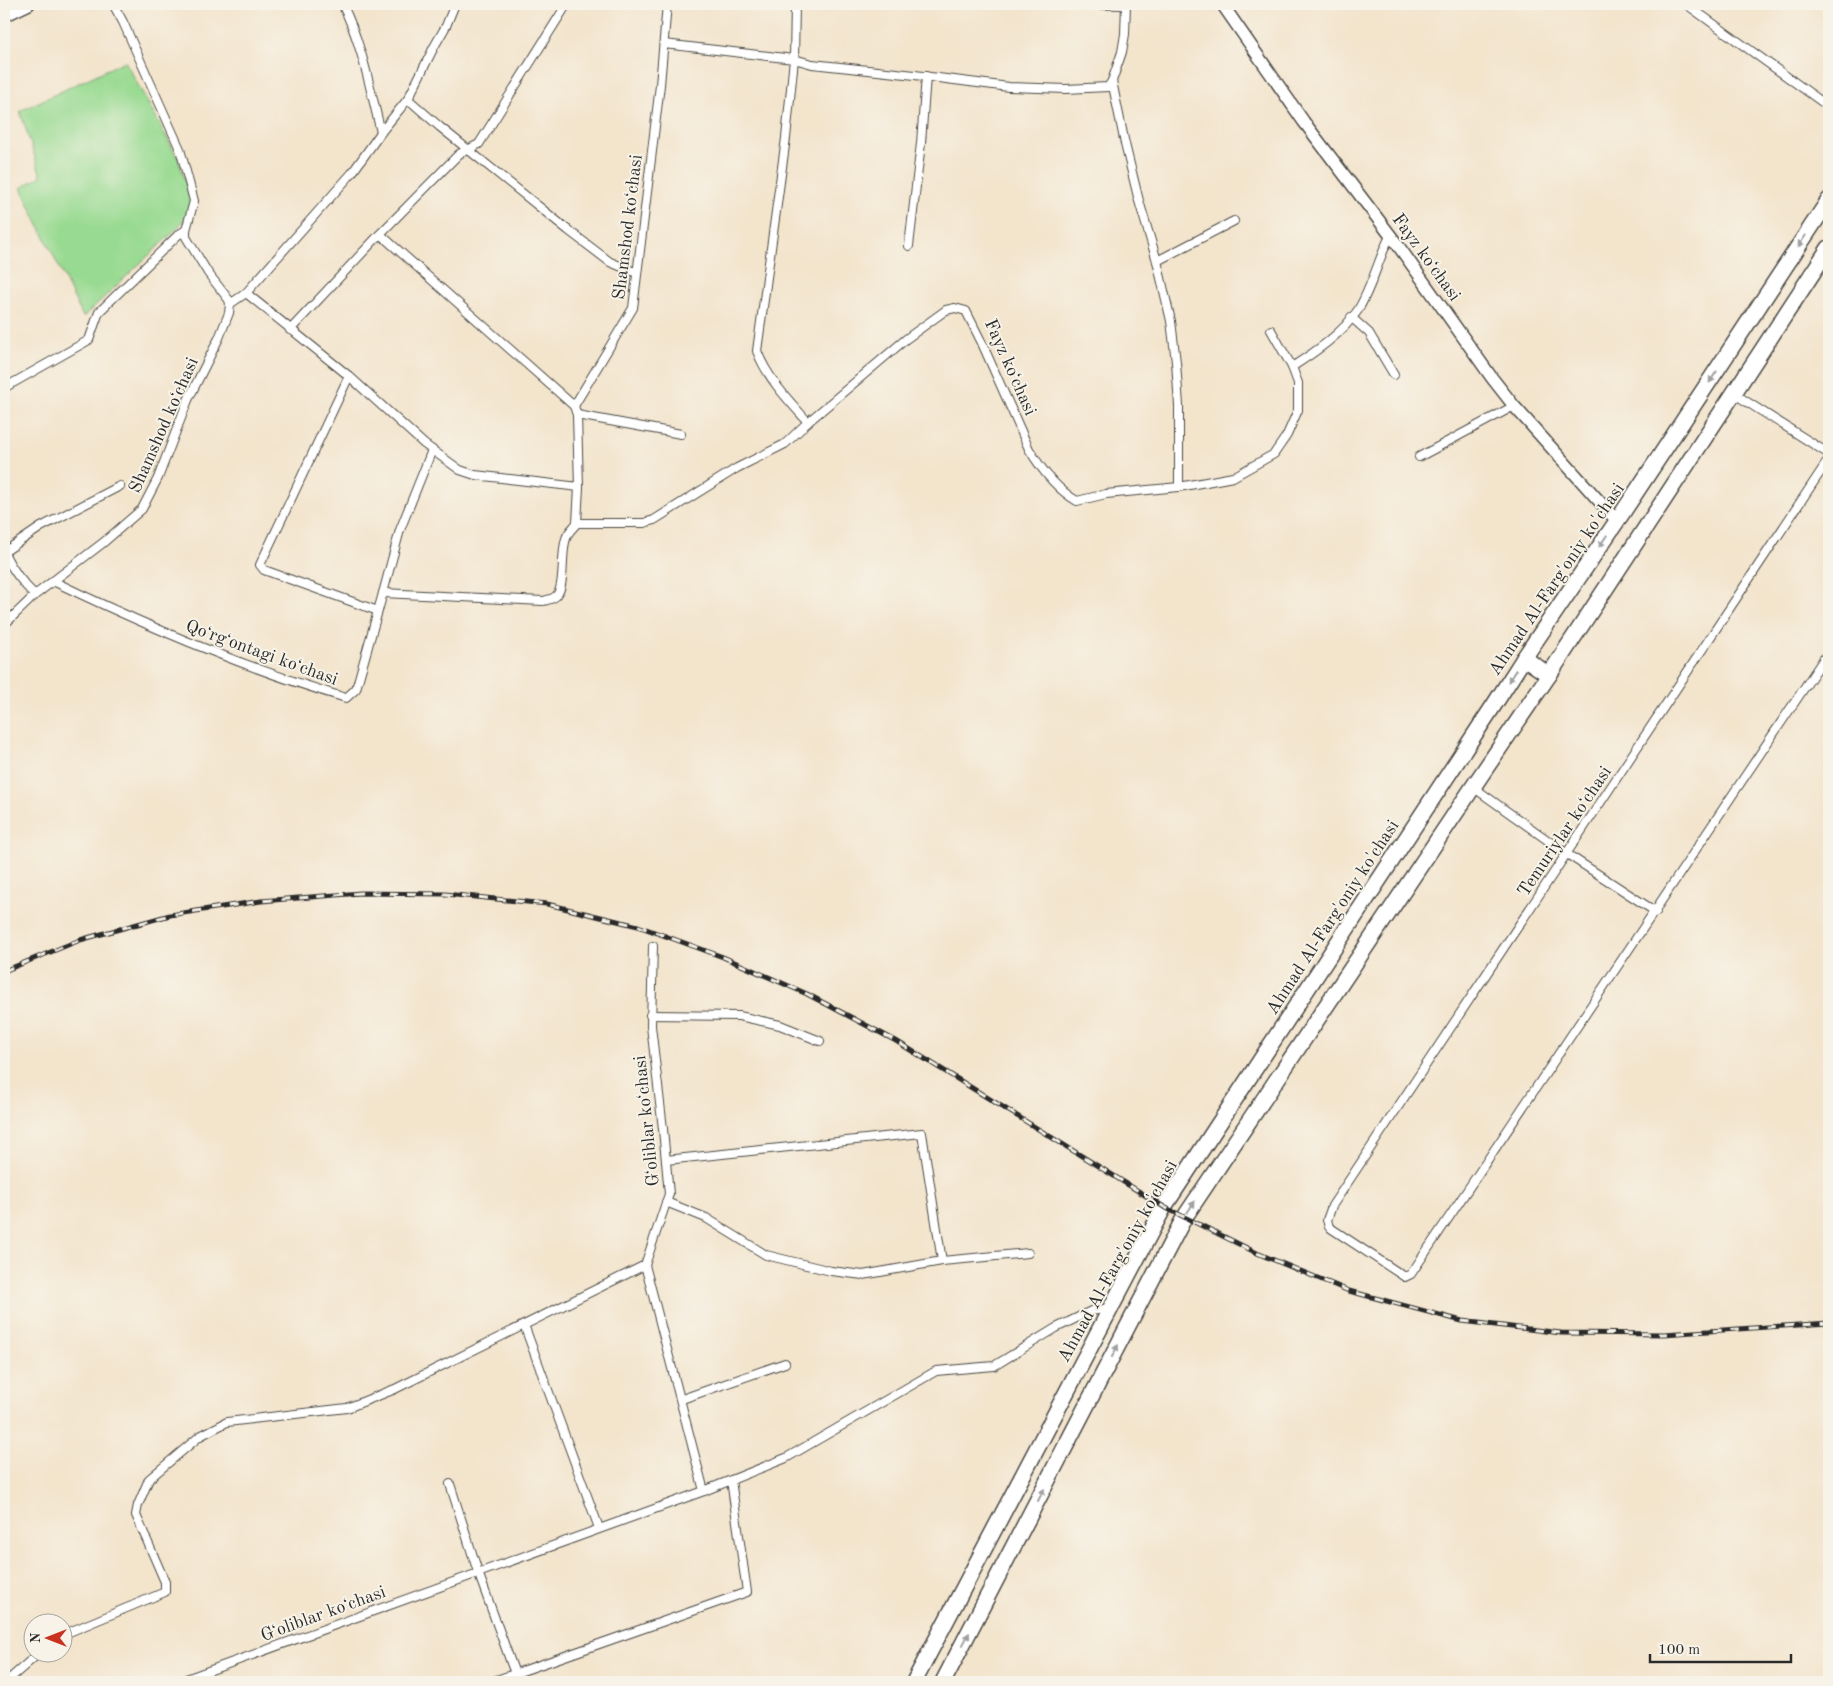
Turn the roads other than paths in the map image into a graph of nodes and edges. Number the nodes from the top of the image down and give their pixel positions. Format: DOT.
graph roads {
  1 [pos="29,4"];
  2 [pos="113,4"];
  3 [pos="342,4"];
  4 [pos="454,4"];
  5 [pos="567,4"];
  6 [pos="666,4"];
  7 [pos="795,4"];
  8 [pos="1059,4"];
  9 [pos="1126,4"];
  10 [pos="1222,4"];
  11 [pos="1686,4"];
  12 [pos="4,16"];
  13 [pos="664,44"];
  14 [pos="794,59"];
  15 [pos="926,76"];
  16 [pos="1112,81"];
  17 [pos="408,99"];
  18 [pos="1829,108"];
  19 [pos="381,132"];
  20 [pos="468,149"];
  21 [pos="1829,200"];
  22 [pos="1234,221"];
  23 [pos="186,230"];
  24 [pos="380,234"];
  25 [pos="1390,236"];
  26 [pos="909,246"];
  27 [pos="1829,248"];
  28 [pos="1157,260"];
  29 [pos="637,273"];
  30 [pos="246,293"];
  31 [pos="230,304"];
  32 [pos="1351,317"];
  33 [pos="290,330"];
  34 [pos="1270,330"];
  35 [pos="1292,367"];
  36 [pos="1394,375"];
  37 [pos="349,376"];
  38 [pos="4,388"];
  39 [pos="1733,393"];
  40 [pos="574,406"];
  41 [pos="1514,406"];
  42 [pos="577,414"];
  43 [pos="808,422"];
  44 [pos="681,434"];
  45 [pos="432,450"];
  46 [pos="1829,454"];
  47 [pos="1419,457"];
  48 [pos="1829,460"];
  49 [pos="120,486"];
  50 [pos="579,487"];
  51 [pos="1179,487"];
  52 [pos="1617,521"];
  53 [pos="577,523"];
  54 [pos="4,552"];
  55 [pos="7,566"];
  56 [pos="53,581"];
  57 [pos="383,593"];
  58 [pos="35,594"];
  59 [pos="378,611"];
  60 [pos="4,625"];
  61 [pos="1829,651"];
  62 [pos="1524,658"];
  63 [pos="1550,675"];
  64 [pos="1472,787"];
  65 [pos="1567,854"];
  66 [pos="1656,912"];
  67 [pos="653,946"];
  68 [pos="650,1015"];
  69 [pos="820,1041"];
  70 [pos="666,1160"];
  71 [pos="666,1202"];
  72 [pos="1028,1253"];
  73 [pos="942,1261"];
  74 [pos="645,1265"];
  75 [pos="1112,1308"];
  76 [pos="524,1325"];
  77 [pos="785,1363"];
  78 [pos="682,1399"];
  79 [pos="731,1480"];
  80 [pos="450,1484"];
  81 [pos="704,1491"];
  82 [pos="598,1528"];
  83 [pos="478,1572"];
  84 [pos="960,1595"];
  85 [pos="983,1606"];
  86 [pos="72,1631"];
  87 [pos="27,1664"];
  88 [pos="515,1673"];
  89 [pos="6,1682"];
  90 [pos="178,1682"];
  91 [pos="491,1682"];
  92 [pos="518,1682"];
  93 [pos="914,1682"];
  94 [pos="943,1682"];
  1 -- 12 [label="street"];
  2 -- 23 [label="street"];
  3 -- 19 [label="street"];
  4 -- 17 [label="street"];
  5 -- 20 [label="street"];
  6 -- 13 [label="street, Shamshod koʻchasi"];
  7 -- 14 [label="street"];
  8 -- 9 [label="street"];
  9 -- 16 [label="street"];
  10 -- 25 [label="street, Fayz koʻchasi"];
  11 -- 18 [label="street"];
  13 -- 14 [label="street"];
  13 -- 29 [label="street, Shamshod koʻchasi"];
  14 -- 15 [label="street"];
  14 -- 43 [label="street"];
  15 -- 16 [label="street"];
  15 -- 26 [label="street"];
  16 -- 28 [label="street"];
  17 -- 19 [label="street"];
  17 -- 20 [label="street"];
  19 -- 30 [label="street"];
  20 -- 24 [label="street"];
  20 -- 29 [label="street"];
  21 -- 52 [label="highway, Ahmad Al-Farg'oniy ko'chasi, one-way"];
  22 -- 28 [label="street"];
  23 -- 31 [label="street"];
  23 -- 38 [label="street"];
  24 -- 33 [label="street"];
  24 -- 40 [label="street"];
  25 -- 32 [label="street"];
  25 -- 41 [label="street, Fayz koʻchasi"];
  27 -- 39 [label="highway"];
  28 -- 51 [label="street"];
  29 -- 40 [label="street, Shamshod koʻchasi"];
  30 -- 31 [label="street"];
  30 -- 33 [label="street"];
  31 -- 56 [label="street, Shamshod koʻchasi"];
  32 -- 35 [label="street"];
  32 -- 36 [label="street"];
  33 -- 37 [label="street"];
  34 -- 35 [label="street"];
  35 -- 51 [label="street"];
  37 -- 45 [label="street"];
  37 -- 59 [label="street"];
  39 -- 46 [label="street"];
  39 -- 63 [label="highway"];
  40 -- 42 [label="street"];
  41 -- 47 [label="street"];
  41 -- 52 [label="street, Fayz koʻchasi"];
  42 -- 44 [label="street"];
  42 -- 50 [label="street"];
  43 -- 51 [label="street, Fayz koʻchasi"];
  43 -- 53 [label="street"];
  45 -- 50 [label="street"];
  45 -- 57 [label="street, Qoʻrgʻontagi koʻchasi"];
  48 -- 65 [label="street, Temuriylar koʻchasi"];
  49 -- 54 [label="street"];
  50 -- 53 [label="street"];
  52 -- 62 [label="highway, Ahmad Al-Farg'oniy ko'chasi, one-way"];
  53 -- 57 [label="street"];
  54 -- 55 [label="street"];
  55 -- 58 [label="street"];
  56 -- 58 [label="street, Shamshod koʻchasi"];
  56 -- 59 [label="street, Qoʻrgʻontagi koʻchasi"];
  57 -- 59 [label="street, Qoʻrgʻontagi koʻchasi"];
  58 -- 60 [label="street, Shamshod koʻchasi"];
  61 -- 66 [label="street"];
  62 -- 63 [label="highway"];
  62 -- 75 [label="highway, Ahmad Al-Farg'oniy ko'chasi, one-way"];
  63 -- 64 [label="highway"];
  64 -- 65 [label="street"];
  85 -- 64 [label="highway, one-way"];
  65 -- 66 [label="street"];
  65 -- 66 [label="street, Temuriylar koʻchasi"];
  67 -- 68 [label="street, Gʻoliblar koʻchasi"];
  68 -- 69 [label="street"];
  68 -- 70 [label="street, Gʻoliblar koʻchasi"];
  70 -- 71 [label="street, Gʻoliblar koʻchasi"];
  70 -- 73 [label="street"];
  71 -- 73 [label="street"];
  71 -- 74 [label="street, Gʻoliblar koʻchasi"];
  72 -- 73 [label="street"];
  74 -- 76 [label="street"];
  74 -- 78 [label="street"];
  75 -- 79 [label="street, Gʻoliblar koʻchasi"];
  75 -- 84 [label="highway, Ahmad Al-Farg'oniy ko'chasi"];
  76 -- 82 [label="street"];
  76 -- 86 [label="street"];
  77 -- 78 [label="street"];
  78 -- 81 [label="street"];
  79 -- 81 [label="street, Gʻoliblar koʻchasi"];
  79 -- 88 [label="street"];
  80 -- 83 [label="street"];
  81 -- 82 [label="street, Gʻoliblar koʻchasi"];
  82 -- 83 [label="street, Gʻoliblar koʻchasi"];
  83 -- 88 [label="street"];
  83 -- 90 [label="street, Gʻoliblar koʻchasi"];
  84 -- 85 [label="highway"];
  84 -- 93 [label="highway, Ahmad Al-Farg'oniy ko'chasi"];
  94 -- 85 [label="highway, one-way"];
  87 -- 89 [label="street"];
  88 -- 91 [label="street"];
  88 -- 92 [label="street"];
}
